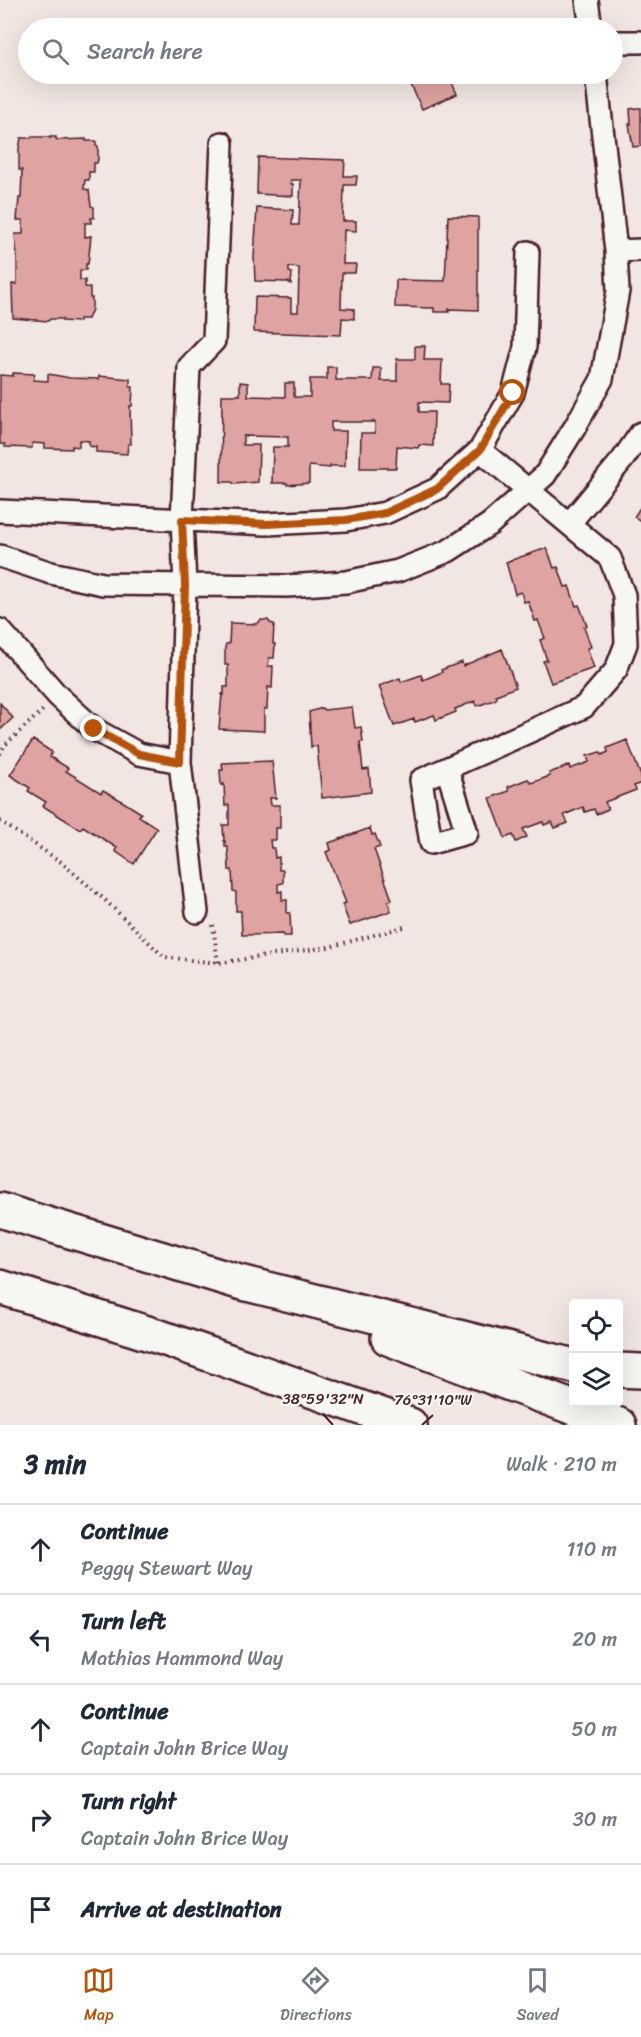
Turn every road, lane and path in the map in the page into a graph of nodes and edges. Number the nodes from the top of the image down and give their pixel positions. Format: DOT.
graph roads {
  1 [pos="587,0"];
  2 [pos="590,18"];
  3 [pos="623,42"];
  4 [pos="641,42"];
  5 [pos="597,84"];
  6 [pos="222,143"];
  7 [pos="616,250"];
  8 [pos="641,250"];
  9 [pos="528,252"];
  10 [pos="641,433"];
  11 [pos="480,450"];
  12 [pos="529,490"];
  13 [pos="0,511"];
  14 [pos="182,520"];
  15 [pos="569,524"];
  16 [pos="0,556"];
  17 [pos="185,585"];
  18 [pos="0,630"];
  19 [pos="58,696"];
  20 [pos="0,754"];
  21 [pos="180,762"];
  22 [pos="447,769"];
  23 [pos="197,912"];
  24 [pos="218,963"];
  25 [pos="0,1210"];
  26 [pos="239,1282"];
  27 [pos="0,1287"];
  28 [pos="163,1338"];
  29 [pos="569,1365"];
  30 [pos="623,1370"];
  31 [pos="641,1371"];
  32 [pos="371,1425"];
  33 [pos="410,1425"];
  34 [pos="619,1425"];
  1 -- 2 [label="street"];
  3 -- 4 [label="street"];
  5 -- 7 [label="street"];
  6 -- 14 [label="street"];
  7 -- 8 [label="street"];
  7 -- 12 [label="street"];
  9 -- 11 [label="street"];
  10 -- 15 [label="street"];
  11 -- 12 [label="street"];
  11 -- 14 [label="street"];
  12 -- 15 [label="street"];
  12 -- 17 [label="street"];
  13 -- 14 [label="street"];
  14 -- 17 [label="street"];
  15 -- 22 [label="street"];
  16 -- 17 [label="street"];
  17 -- 21 [label="street"];
  18 -- 19 [label="street"];
  19 -- 20 [label="path"];
  19 -- 21 [label="street"];
  21 -- 23 [label="street"];
  23 -- 24 [label="path"];
  25 -- 26 [label="highway"];
  26 -- 29 [label="highway"];
  26 -- 34 [label="highway"];
  27 -- 28 [label="highway"];
  28 -- 32 [label="highway"];
  28 -- 33 [label="highway"];
  30 -- 31 [label="highway"];
}
